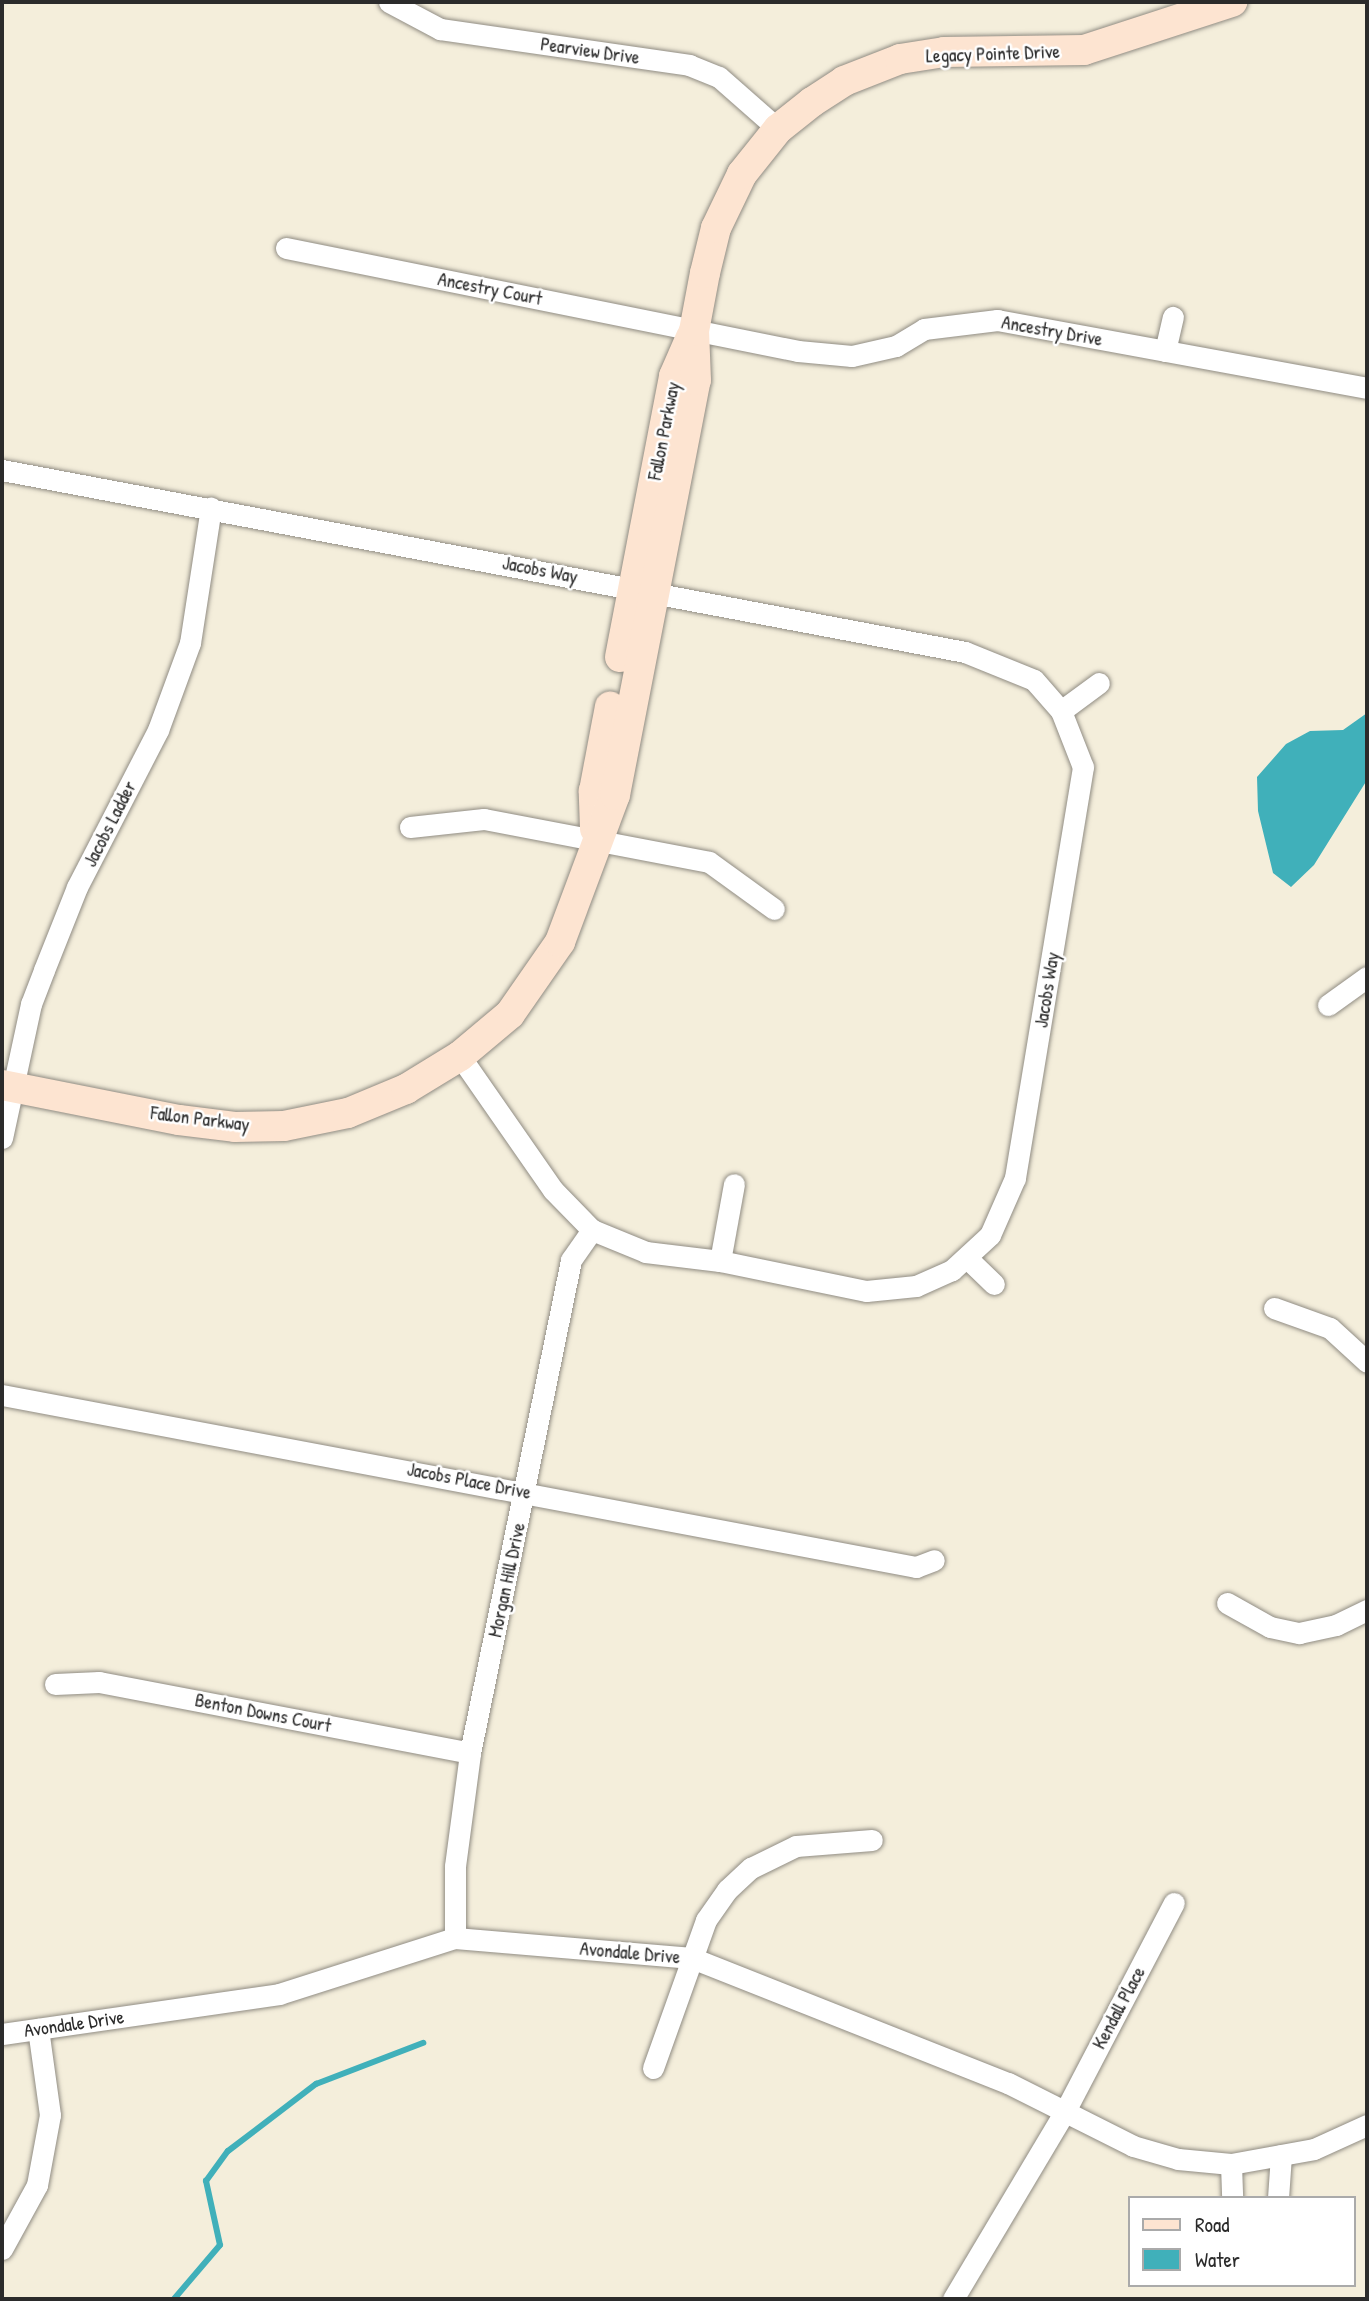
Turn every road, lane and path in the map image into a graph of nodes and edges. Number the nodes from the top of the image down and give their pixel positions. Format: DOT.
graph roads {
  1 [pos="389,2"];
  2 [pos="1213,5"];
  3 [pos="778,129"];
  4 [pos="286,248"];
  5 [pos="1173,317"];
  6 [pos="694,331"];
  7 [pos="1166,351"];
  8 [pos="1367,388"];
  9 [pos="2,470"];
  10 [pos="211,508"];
  11 [pos="644,590"];
  12 [pos="1099,683"];
  13 [pos="1061,711"];
  14 [pos="410,827"];
  15 [pos="596,840"];
  16 [pos="774,909"];
  17 [pos="1367,977"];
  18 [pos="1328,1005"];
  19 [pos="460,1056"];
  20 [pos="7,1086"];
  21 [pos="2,1138"];
  22 [pos="734,1184"];
  23 [pos="592,1230"];
  24 [pos="968,1259"];
  25 [pos="720,1261"];
  26 [pos="994,1284"];
  27 [pos="1274,1308"];
  28 [pos="1367,1363"];
  29 [pos="2,1395"];
  30 [pos="525,1491"];
  31 [pos="934,1560"];
  32 [pos="1227,1603"];
  33 [pos="1367,1610"];
  34 [pos="55,1684"];
  35 [pos="470,1753"];
  36 [pos="872,1840"];
  37 [pos="1174,1903"];
  38 [pos="455,1938"];
  39 [pos="692,1958"];
  40 [pos="38,2029"];
  41 [pos="2,2034"];
  42 [pos="653,2068"];
  43 [pos="1064,2113"];
  44 [pos="1367,2125"];
  45 [pos="1281,2155"];
  46 [pos="1231,2164"];
  47 [pos="1232,2196"];
  48 [pos="1278,2196"];
  49 [pos="2,2249"];
  50 [pos="953,2299"];
  1 -- 3 [label="street, Pearview Drive"];
  2 -- 3 [label="street, Legacy Pointe Drive"];
  3 -- 6 [label="street, Legacy Pointe Drive"];
  4 -- 6 [label="street, Ancestry Court"];
  5 -- 7 [label="street"];
  6 -- 7 [label="street, Ancestry Drive"];
  6 -- 11 [label="street, Fallon Parkway"];
  7 -- 8 [label="street, Ancestry Drive"];
  9 -- 10 [label="street, Jacobs Way"];
  10 -- 11 [label="street, Jacobs Way"];
  10 -- 20 [label="street, Jacobs Ladder"];
  11 -- 13 [label="street, Jacobs Way"];
  11 -- 15 [label="street, Fallon Parkway"];
  12 -- 13 [label="street"];
  13 -- 24 [label="street, Jacobs Way"];
  14 -- 15 [label="street"];
  15 -- 16 [label="street"];
  15 -- 19 [label="street, Fallon Parkway"];
  17 -- 18 [label="street"];
  19 -- 20 [label="street, Fallon Parkway"];
  19 -- 23 [label="street, Jacobs Way"];
  20 -- 21 [label="street, Jacobs Ladder"];
  22 -- 25 [label="street"];
  23 -- 25 [label="street, Jacobs Way"];
  23 -- 30 [label="street, Morgan Hill Drive"];
  24 -- 25 [label="street, Jacobs Way"];
  24 -- 26 [label="street"];
  27 -- 28 [label="street"];
  29 -- 30 [label="street, Jacobs Place Drive"];
  30 -- 31 [label="street, Jacobs Place Drive"];
  30 -- 35 [label="street, Morgan Hill Drive"];
  32 -- 33 [label="street"];
  34 -- 35 [label="street, Benton Downs Court"];
  35 -- 38 [label="street, Morgan Hill Drive"];
  36 -- 39 [label="street"];
  37 -- 43 [label="street, Kendall Place"];
  38 -- 39 [label="street, Avondale Drive"];
  38 -- 40 [label="street, Avondale Drive"];
  39 -- 42 [label="street"];
  39 -- 43 [label="street, Avondale Drive"];
  40 -- 41 [label="street, Avondale Drive"];
  40 -- 49 [label="street"];
  43 -- 46 [label="street, Avondale Drive"];
  43 -- 50 [label="street"];
  44 -- 45 [label="street, Avondale Drive"];
  45 -- 46 [label="street, Avondale Drive"];
  45 -- 48 [label="street"];
  46 -- 47 [label="street"];
}
